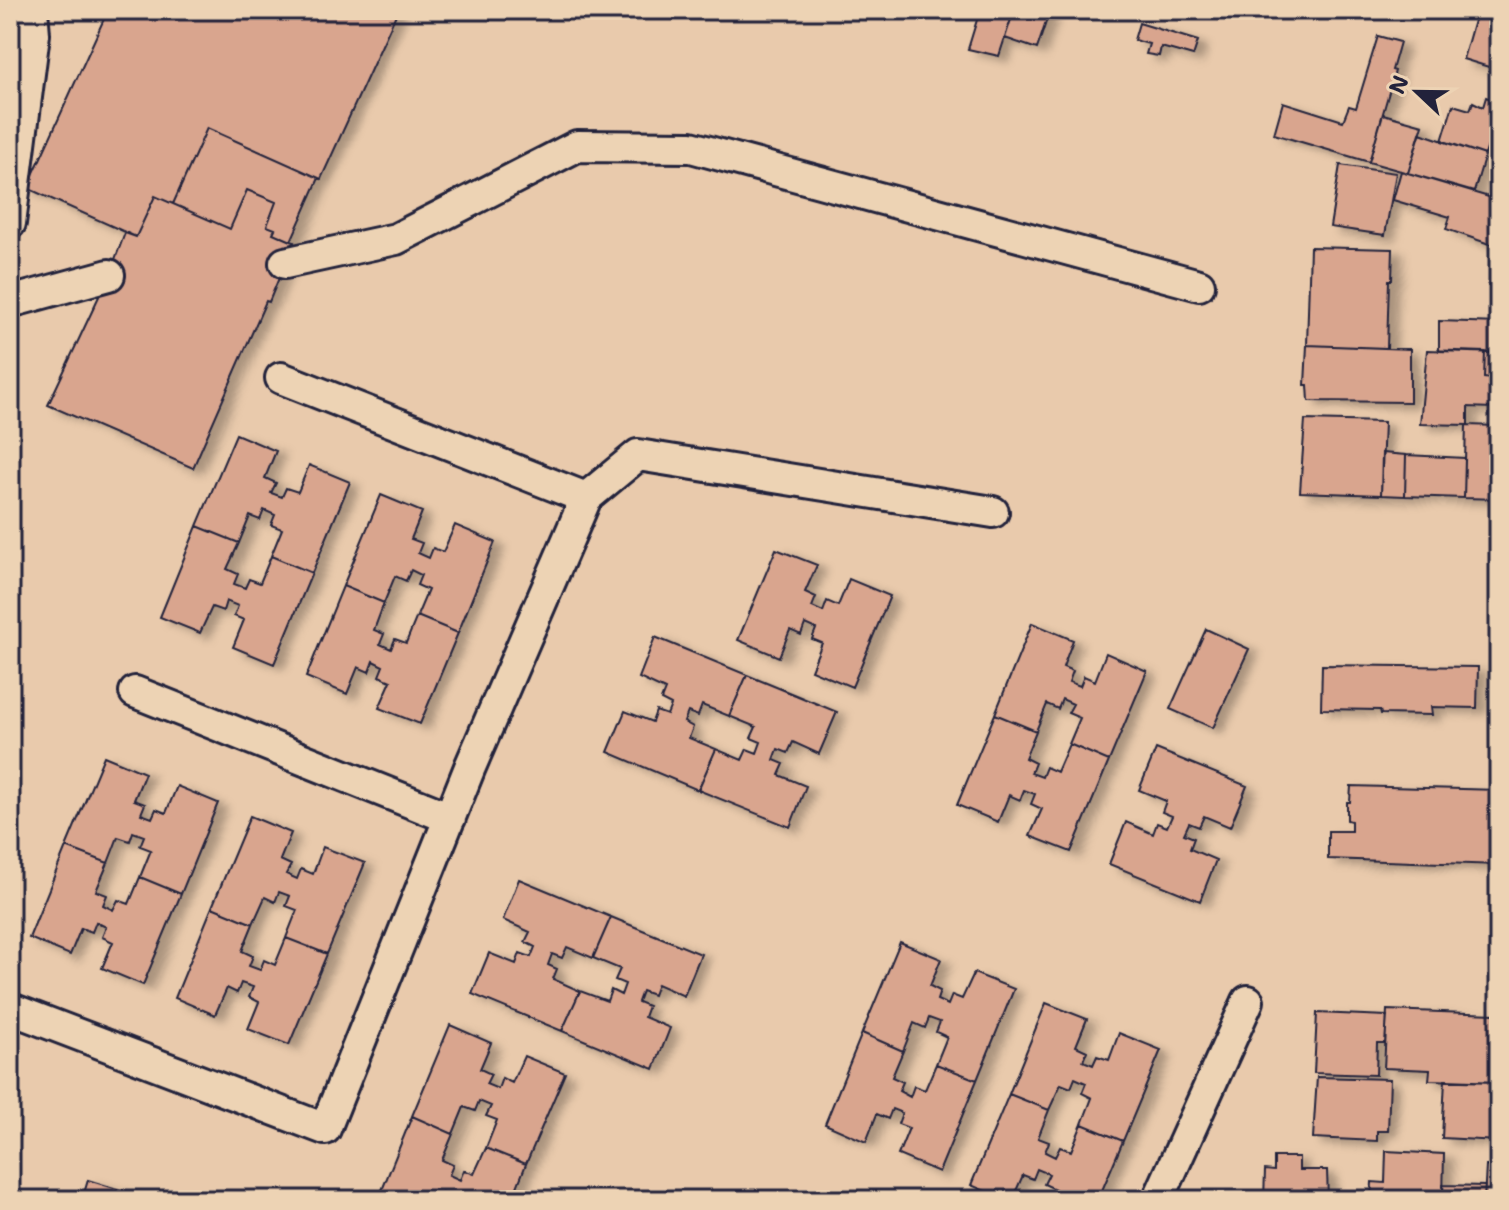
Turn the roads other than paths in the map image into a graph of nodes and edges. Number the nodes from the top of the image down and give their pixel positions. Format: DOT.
graph roads {
  1 [pos="32,10"];
  2 [pos="10,223"];
  3 [pos="285,263"];
  4 [pos="109,275"];
  5 [pos="1199,285"];
  6 [pos="10,302"];
  7 [pos="281,378"];
  8 [pos="586,498"];
  9 [pos="993,512"];
  10 [pos="135,692"];
  11 [pos="450,818"];
  12 [pos="1248,1001"];
  13 [pos="14,1010"];
  14 [pos="1158,1200"];
  1 -- 2 [label="lane"];
  3 -- 5 [label="lane"];
  4 -- 6 [label="lane"];
  7 -- 8 [label="lane"];
  8 -- 9 [label="lane"];
  8 -- 11 [label="lane"];
  10 -- 11 [label="lane"];
  11 -- 13 [label="lane"];
  12 -- 14 [label="lane"];
}
